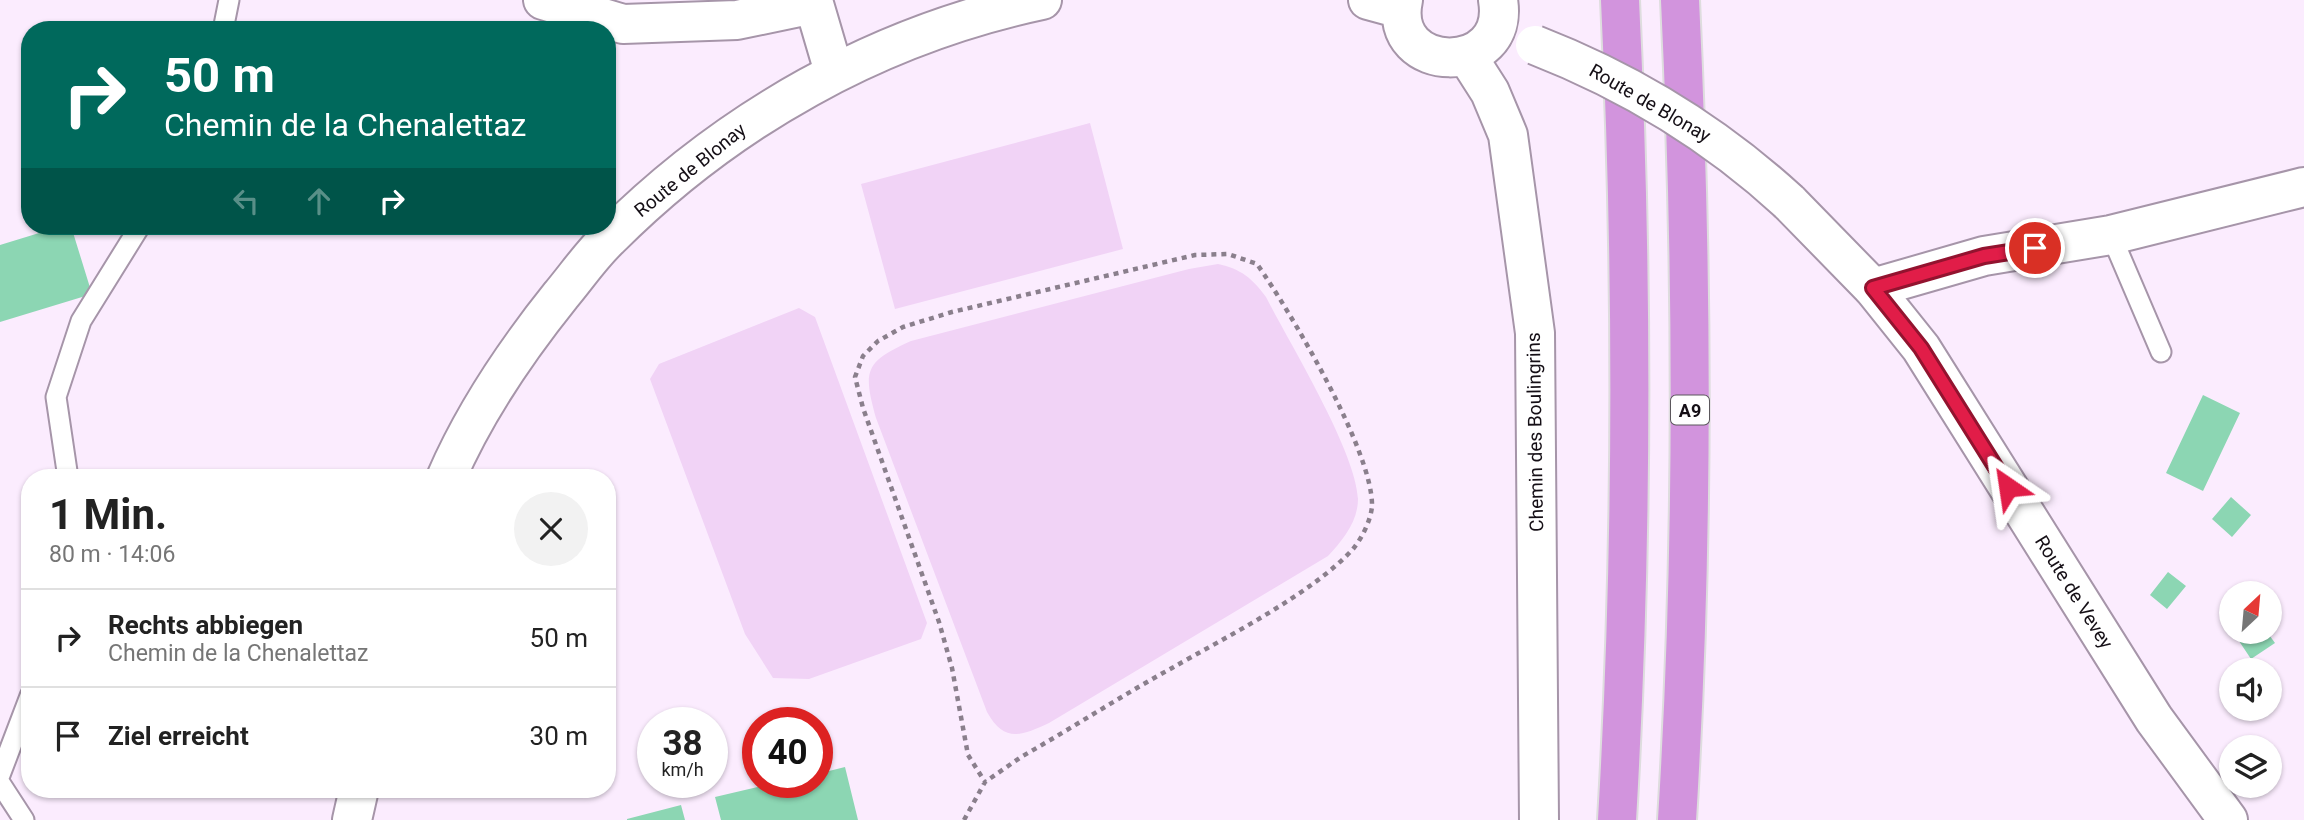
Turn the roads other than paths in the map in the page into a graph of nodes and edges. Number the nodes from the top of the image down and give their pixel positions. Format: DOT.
graph roads {
  1 [pos="229,0"];
  2 [pos="543,0"];
  3 [pos="1042,0"];
  4 [pos="1620,0"];
  5 [pos="1680,0"];
  6 [pos="817,2"];
  7 [pos="1391,3"];
  8 [pos="1496,15"];
  9 [pos="225,21"];
  10 [pos="613,21"];
  11 [pos="616,22"];
  12 [pos="1467,56"];
  13 [pos="834,72"];
  14 [pos="2304,187"];
  15 [pos="1789,202"];
  16 [pos="616,231"];
  17 [pos="134,235"];
  18 [pos="611,235"];
  19 [pos="2111,235"];
  20 [pos="1873,288"];
  21 [pos="2161,352"];
  22 [pos="67,469"];
  23 [pos="450,469"];
  24 [pos="21,720"];
  25 [pos="0,775"];
  26 [pos="0,783"];
  27 [pos="357,798"];
  28 [pos="23,820"];
  29 [pos="352,820"];
  30 [pos="1539,820"];
  31 [pos="1618,820"];
  32 [pos="1677,820"];
  33 [pos="2228,820"];
  1 -- 9 [label="lane"];
  2 -- 10 [label="street"];
  3 -- 13 [label="street, Route de Blonay"];
  4 -- 31 [label="highway"];
  5 -- 32 [label="highway, A9"];
  6 -- 11 [label="street"];
  6 -- 13 [label="street"];
  7 -- 12 [label="street"];
  8 -- 12 [label="street"];
  8 -- 15 [label="street, Route de Blonay, bridge"];
  12 -- 30 [label="street, Chemin des Boulingrins"];
  13 -- 16 [label="street, Route de Blonay"];
  14 -- 19 [label="street"];
  15 -- 20 [label="street, Route de Vevey"];
  17 -- 22 [label="lane"];
  18 -- 23 [label="street, Route de Blonay"];
  19 -- 20 [label="street"];
  19 -- 21 [label="lane"];
  20 -- 33 [label="street, Route de Vevey"];
  24 -- 25 [label="lane"];
  26 -- 28 [label="lane"];
  27 -- 29 [label="street"];
}
